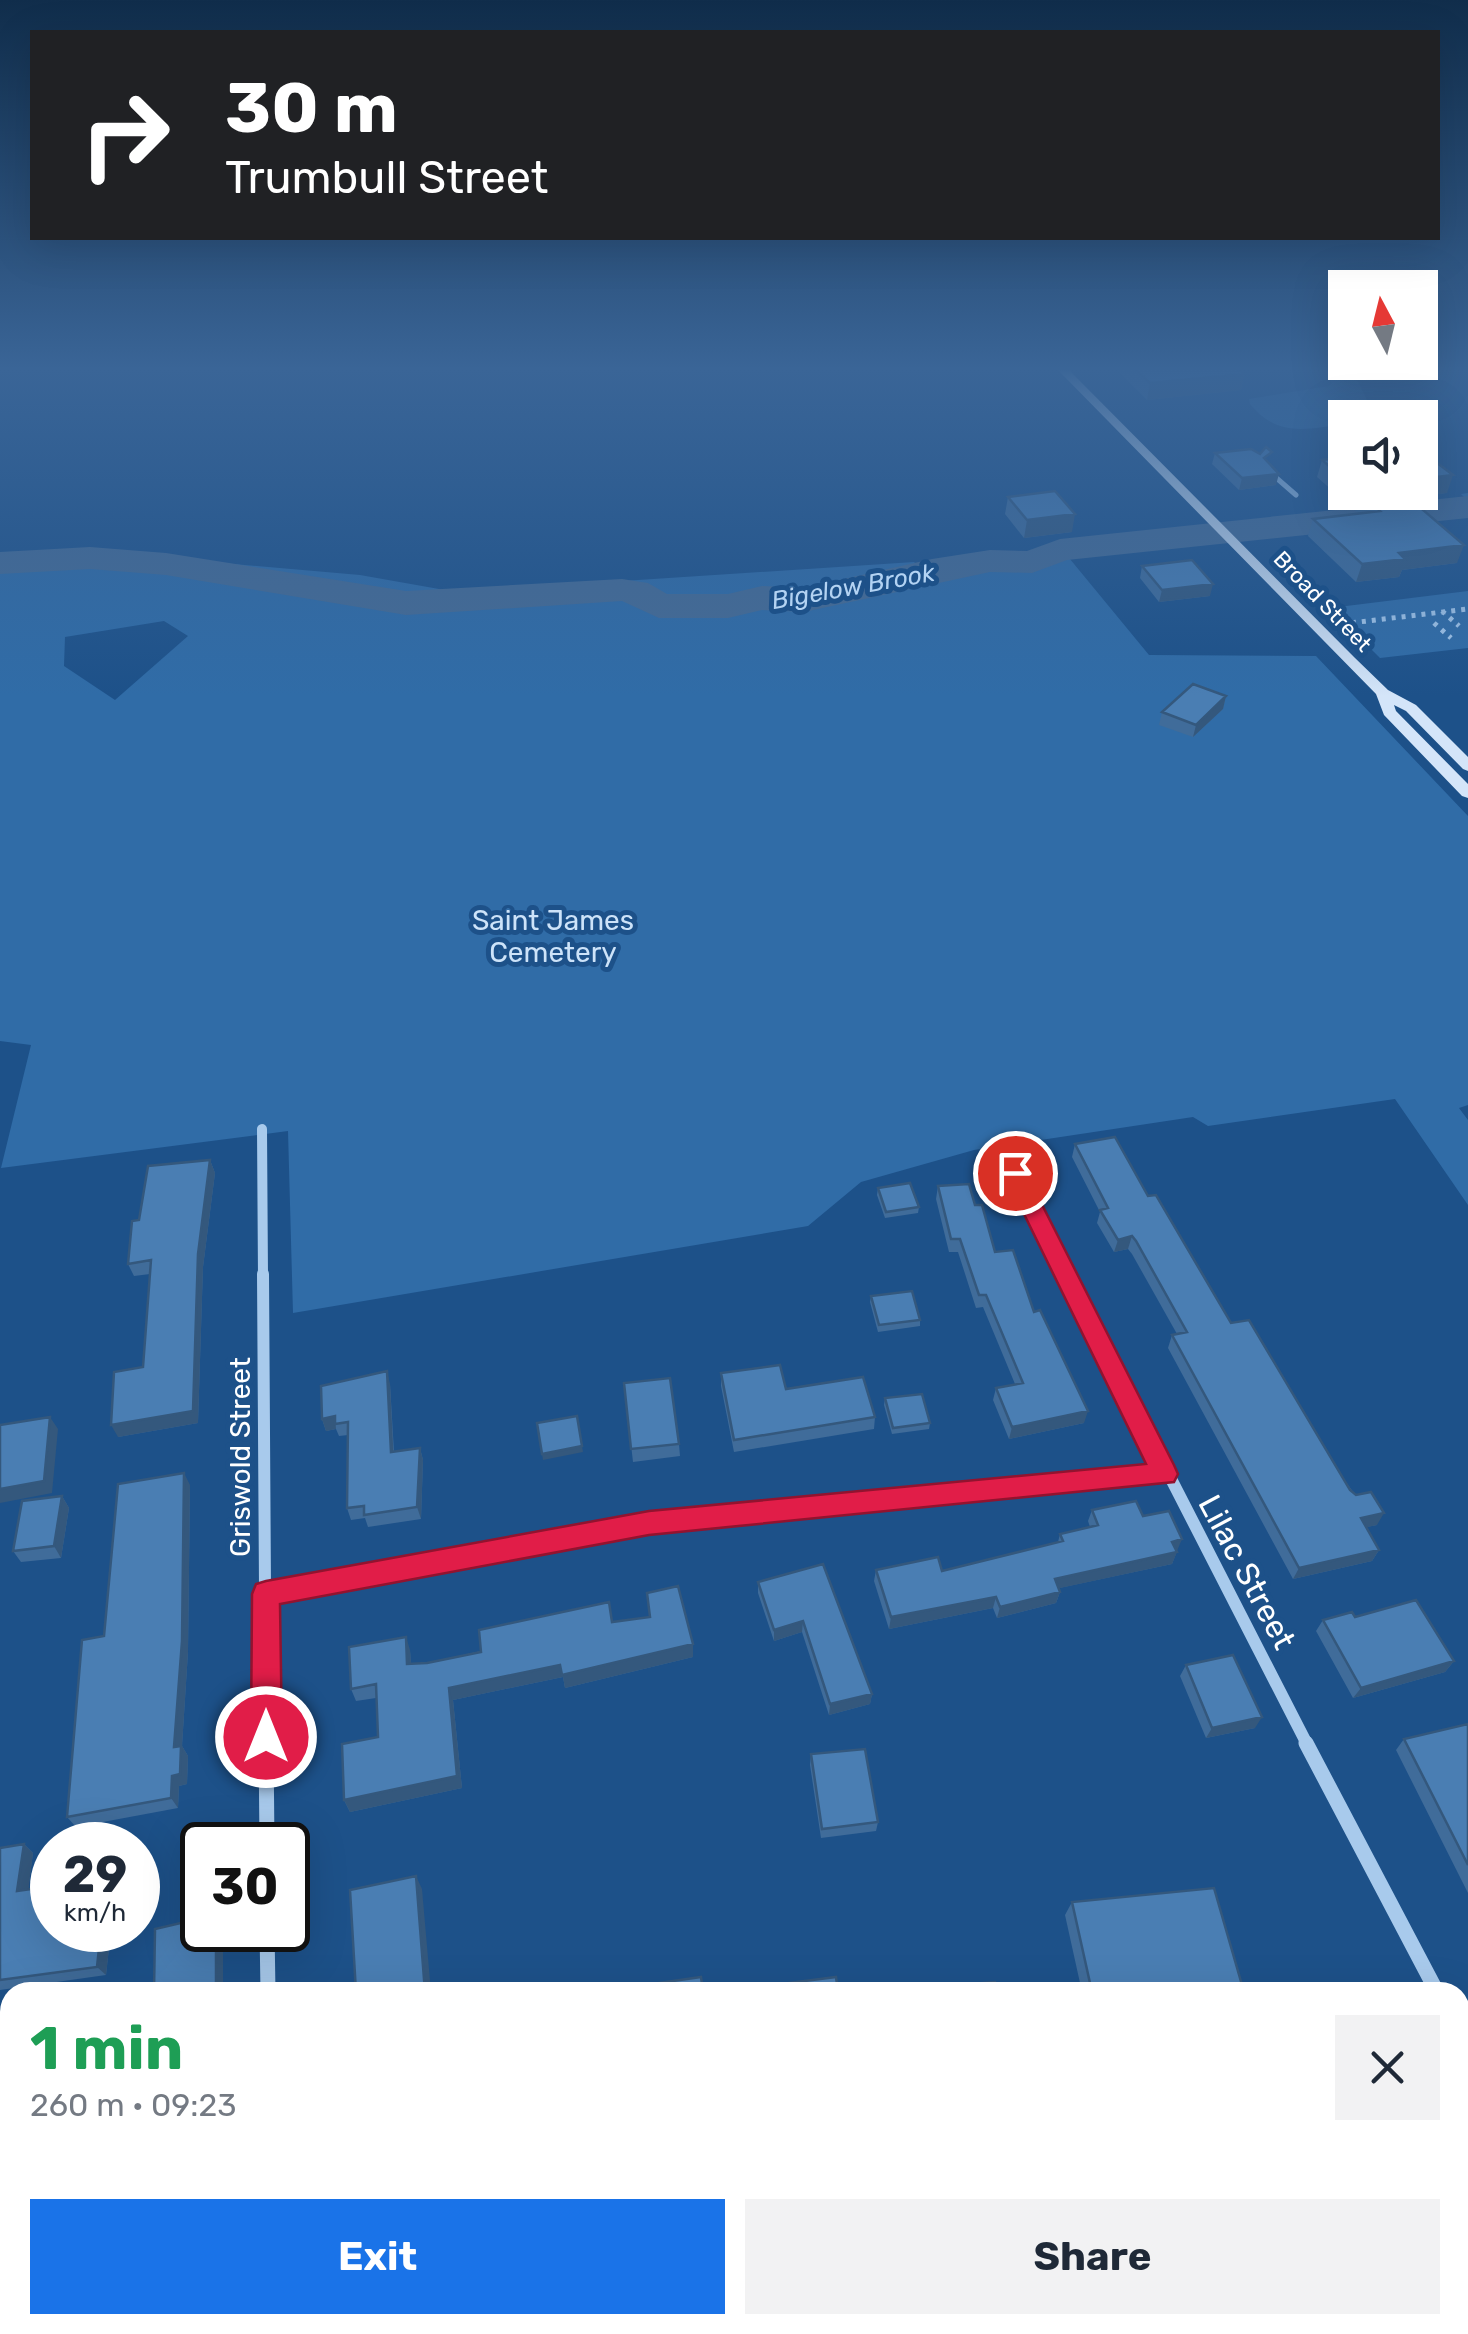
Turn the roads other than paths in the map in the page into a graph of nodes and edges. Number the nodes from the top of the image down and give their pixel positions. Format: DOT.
graph roads {
  1 [pos="1171,478"];
  2 [pos="1278,478"];
  3 [pos="1296,495"];
  4 [pos="1383,694"];
  5 [pos="1468,766"];
  6 [pos="1468,794"];
  7 [pos="262,1129"];
  8 [pos="1015,1173"];
  9 [pos="1164,1474"];
  10 [pos="266,1594"];
  11 [pos="267,1822"];
  12 [pos="268,1952"];
  13 [pos="268,1982"];
  14 [pos="1433,1982"];
  1 -- 4 [label="main road, Broad Street"];
  2 -- 3 [label="lane"];
  4 -- 5 [label="main road, Broad Street"];
  4 -- 6 [label="main road, Broad Street"];
  7 -- 10 [label="street, Griswold Street"];
  8 -- 9 [label="street, Lilac Street"];
  9 -- 10 [label="street"];
  9 -- 14 [label="street, Lilac Street"];
  10 -- 11 [label="street, Griswold Street"];
  12 -- 13 [label="street"];
}
